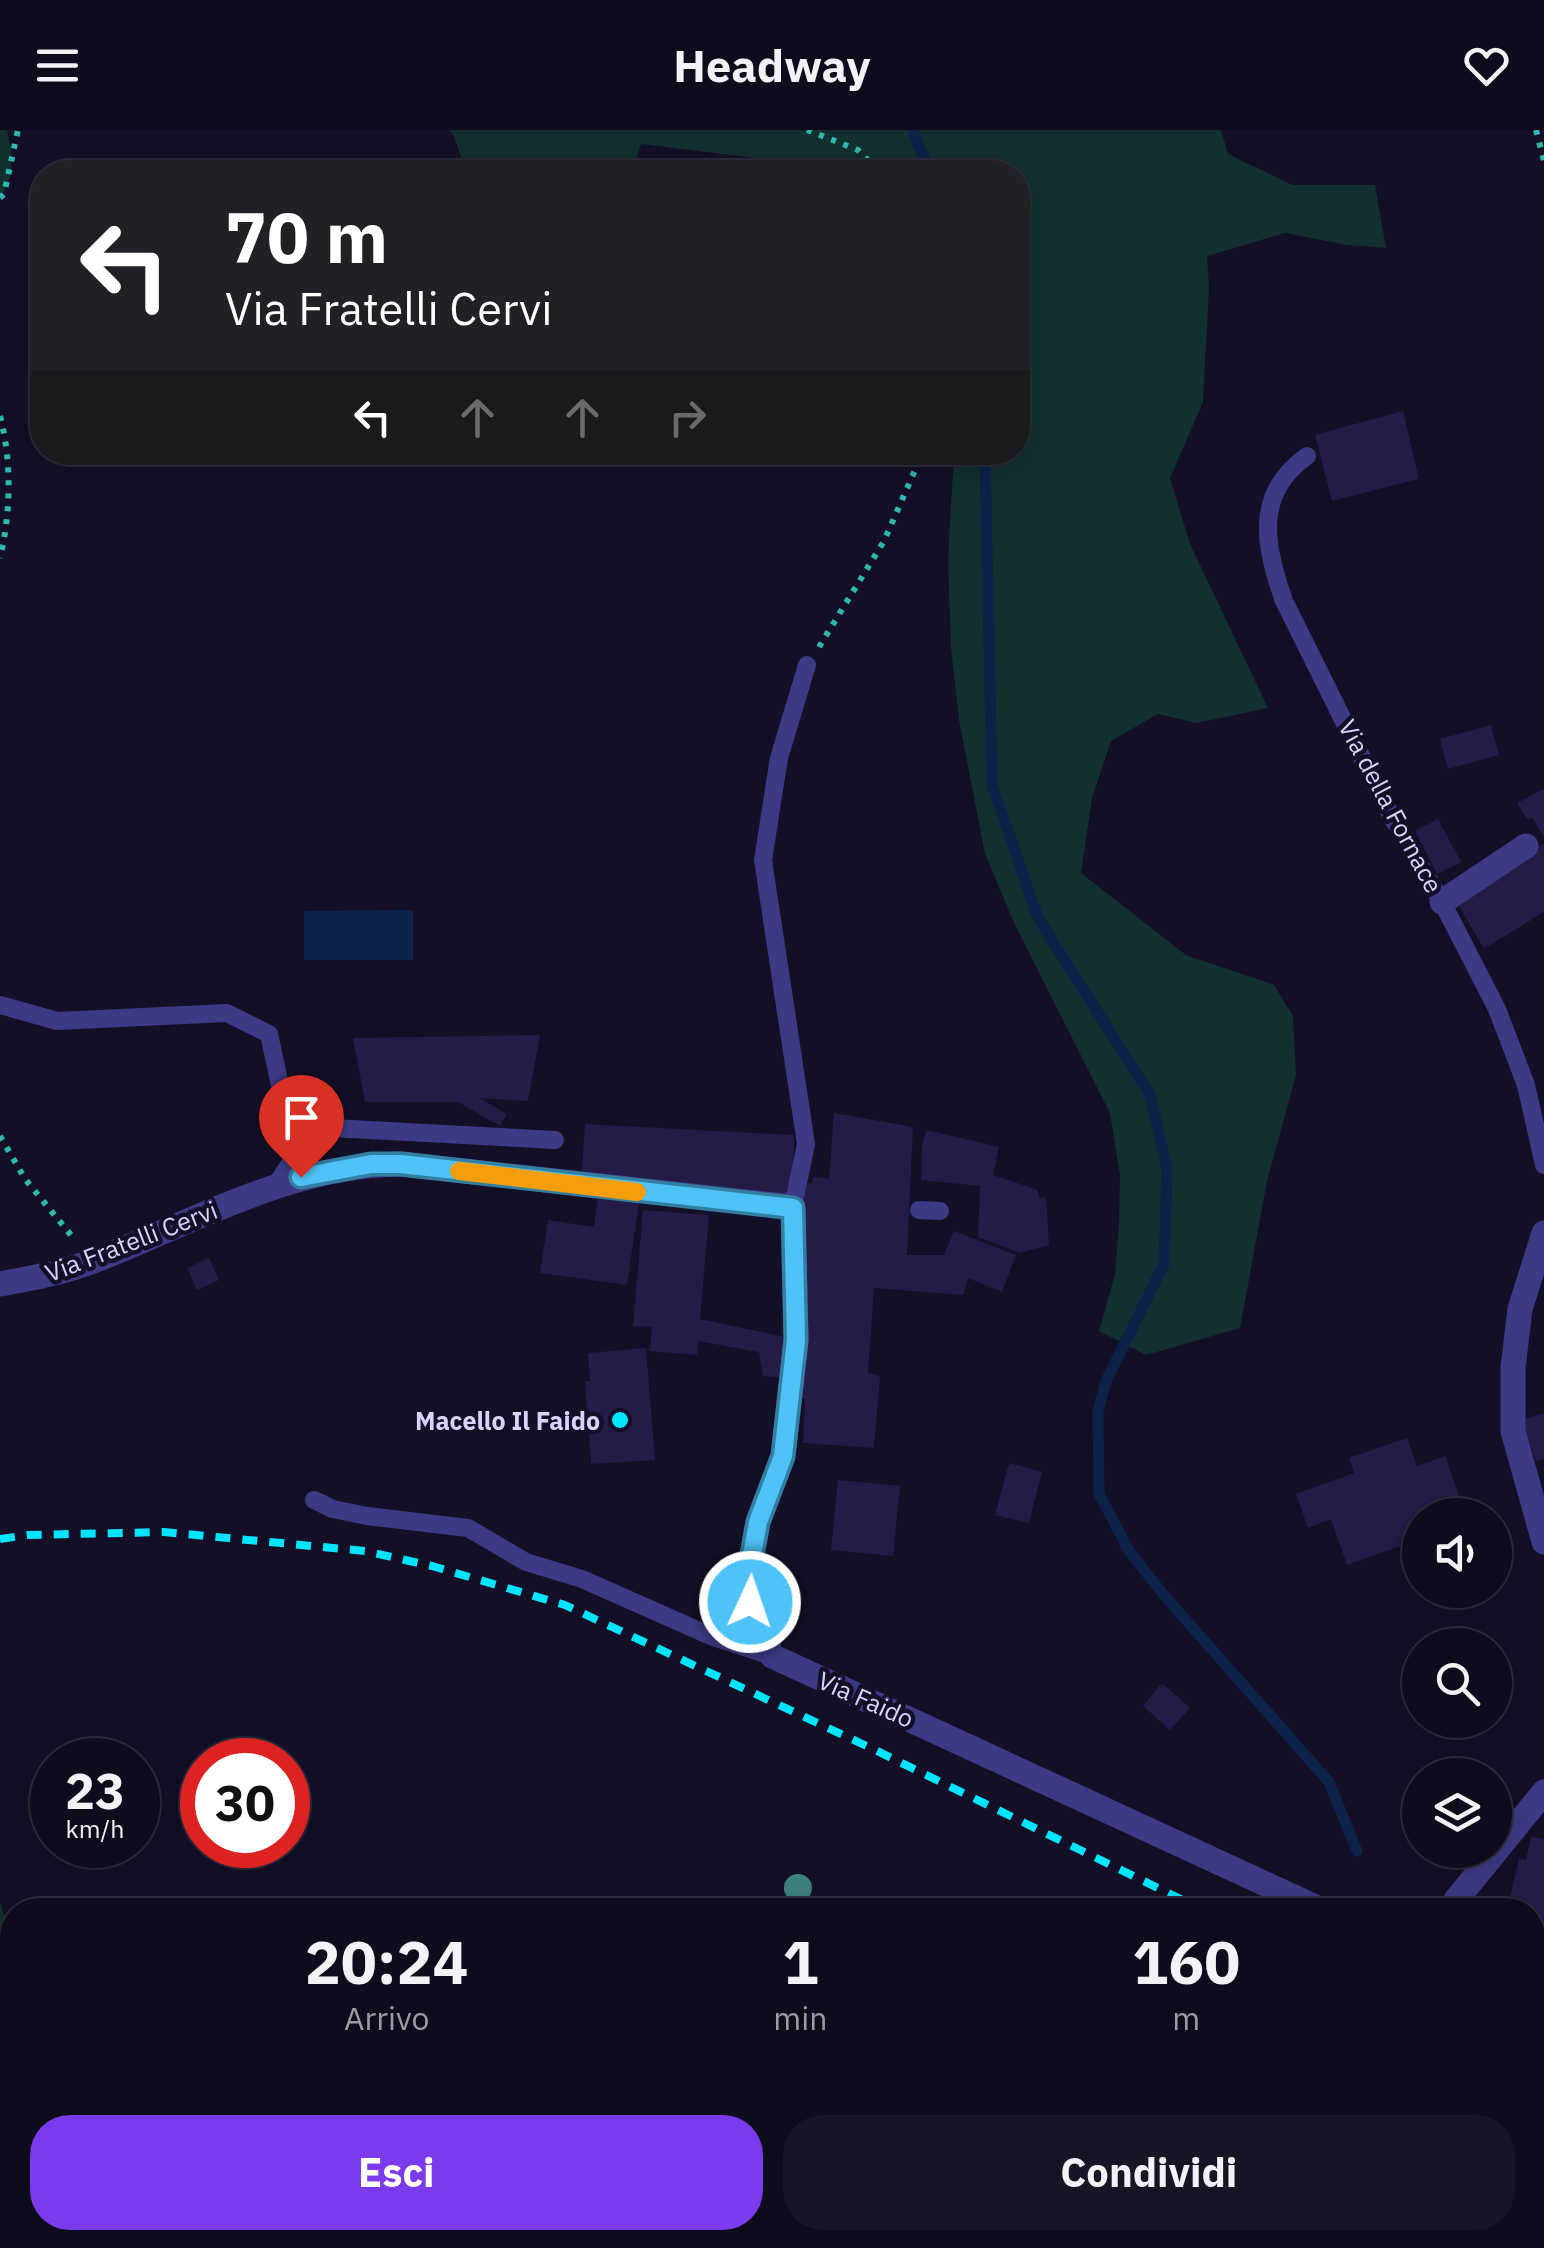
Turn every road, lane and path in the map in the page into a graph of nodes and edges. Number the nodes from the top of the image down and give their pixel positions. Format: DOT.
graph roads {
  1 [pos="18,130"];
  2 [pos="807,130"];
  3 [pos="1536,130"];
  4 [pos="868,160"];
  5 [pos="1544,161"];
  6 [pos="0,198"];
  7 [pos="0,416"];
  8 [pos="1307,456"];
  9 [pos="917,465"];
  10 [pos="0,558"];
  11 [pos="808,665"];
  12 [pos="1526,846"];
  13 [pos="1442,902"];
  14 [pos="0,1005"];
  15 [pos="314,1128"];
  16 [pos="0,1136"];
  17 [pos="556,1140"];
  18 [pos="1544,1165"];
  19 [pos="276,1185"];
  20 [pos="793,1208"];
  21 [pos="919,1210"];
  22 [pos="940,1210"];
  23 [pos="1544,1233"];
  24 [pos="94,1261"];
  25 [pos="0,1284"];
  26 [pos="314,1500"];
  27 [pos="1544,1542"];
  28 [pos="772,1656"];
  29 [pos="1544,1792"];
  30 [pos="1296,1898"];
  31 [pos="1458,1898"];
  1 -- 6 [label="path"];
  2 -- 4 [label="path"];
  3 -- 5 [label="path"];
  7 -- 10 [label="path"];
  8 -- 13 [label="lane, Via della Fornace"];
  9 -- 11 [label="path"];
  11 -- 20 [label="lane"];
  12 -- 13 [label="street"];
  13 -- 18 [label="lane, Via della Fornace"];
  14 -- 15 [label="lane"];
  15 -- 17 [label="lane"];
  15 -- 19 [label="lane"];
  16 -- 24 [label="path"];
  19 -- 20 [label="street, Via Fratelli Cervi"];
  19 -- 24 [label="street, Via Fratelli Cervi"];
  20 -- 28 [label="street"];
  21 -- 22 [label="lane"];
  23 -- 27 [label="street"];
  24 -- 25 [label="street, Via Fratelli Cervi"];
  26 -- 28 [label="lane"];
  28 -- 30 [label="street, Via Faido"];
  29 -- 31 [label="street"];
}
